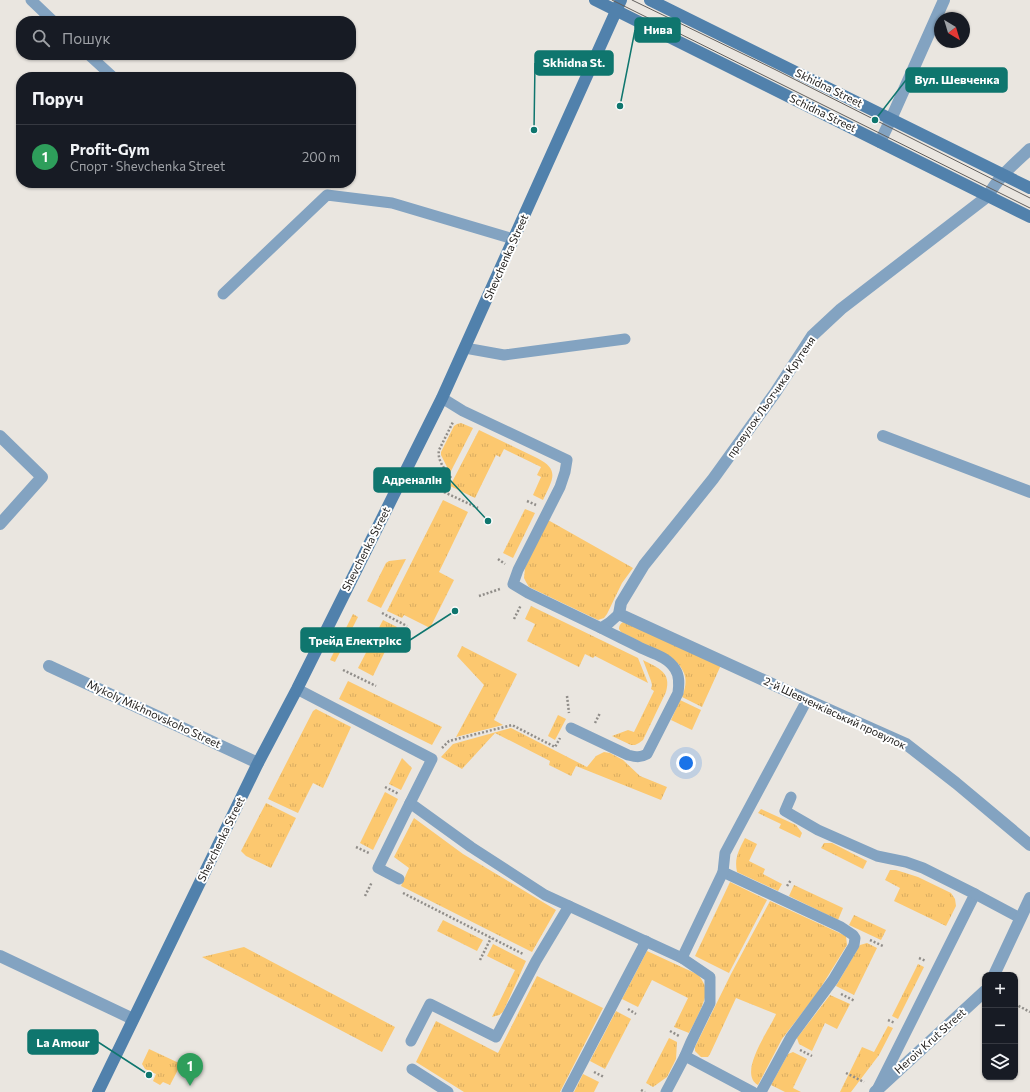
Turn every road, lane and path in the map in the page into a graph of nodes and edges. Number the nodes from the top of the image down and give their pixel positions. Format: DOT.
graph roads {
  1 [pos="31,0"];
  2 [pos="595,0"];
  3 [pos="650,0"];
  4 [pos="944,0"];
  5 [pos="619,5"];
  6 [pos="48,16"];
  7 [pos="95,60"];
  8 [pos="108,72"];
  9 [pos="891,119"];
  10 [pos="880,142"];
  11 [pos="1030,149"];
  12 [pos="1003,175"];
  13 [pos="1030,188"];
  14 [pos="988,196"];
  15 [pos="1030,216"];
  16 [pos="513,239"];
  17 [pos="223,294"];
  18 [pos="624,339"];
  19 [pos="465,348"];
  20 [pos="442,398"];
  21 [pos="0,436"];
  22 [pos="883,436"];
  23 [pos="444,492"];
  24 [pos="1030,492"];
  25 [pos="478,508"];
  26 [pos="0,524"];
  27 [pos="513,584"];
  28 [pos="479,596"];
  29 [pos="382,613"];
  30 [pos="619,614"];
  31 [pos="407,626"];
  32 [pos="601,628"];
  33 [pos="50,666"];
  34 [pos="343,670"];
  35 [pos="376,686"];
  36 [pos="296,689"];
  37 [pos="807,700"];
  38 [pos="571,728"];
  39 [pos="258,763"];
  40 [pos="792,797"];
  41 [pos="410,802"];
  42 [pos="1030,845"];
  43 [pos="723,872"];
  44 [pos="399,879"];
  45 [pos="976,894"];
  46 [pos="1030,898"];
  47 [pos="569,906"];
  48 [pos="1020,918"];
  49 [pos="491,938"];
  50 [pos="646,941"];
  51 [pos="0,956"];
  52 [pos="682,958"];
  53 [pos="480,960"];
  54 [pos="536,961"];
  55 [pos="995,972"];
  56 [pos="982,994"];
  57 [pos="1018,1006"];
  58 [pos="1030,1012"];
  59 [pos="133,1019"];
  60 [pos="411,1041"];
  61 [pos="685,1056"];
  62 [pos="412,1070"];
  63 [pos="641,1090"];
  64 [pos="876,1091"];
  65 [pos="98,1092"];
  66 [pos="448,1092"];
  67 [pos="567,1092"];
  68 [pos="645,1092"];
  69 [pos="666,1092"];
  70 [pos="753,1092"];
  71 [pos="761,1092"];
  1 -- 6 [label="lane"];
  2 -- 5 [label="street"];
  3 -- 9 [label="street, Skhidna Street"];
  4 -- 9 [label="street"];
  5 -- 10 [label="street, Schidna Street"];
  5 -- 16 [label="street, Shevchenka Street"];
  7 -- 8 [label="lane"];
  9 -- 10 [label="street"];
  9 -- 12 [label="street, Skhidna Street"];
  10 -- 14 [label="street, Schidna Street"];
  11 -- 12 [label="street, провулок Льотчика Крутеня"];
  12 -- 13 [label="street, Skhidna Street"];
  12 -- 14 [label="street, провулок Льотчика Крутеня"];
  14 -- 15 [label="street, Schidna Street"];
  14 -- 30 [label="street, провулок Льотчика Крутеня"];
  16 -- 17 [label="lane"];
  16 -- 19 [label="street, Shevchenka Street"];
  18 -- 19 [label="lane"];
  19 -- 20 [label="street, Shevchenka Street"];
  20 -- 27 [label="lane"];
  20 -- 36 [label="street, Shevchenka Street"];
  21 -- 26 [label="street"];
  22 -- 24 [label="street"];
  23 -- 25 [label="path"];
  27 -- 28 [label="path"];
  27 -- 32 [label="lane"];
  29 -- 31 [label="path"];
  30 -- 32 [label="lane"];
  30 -- 37 [label="street, 2-й Шевченківський провулок"];
  32 -- 38 [label="lane"];
  33 -- 39 [label="street, Mykoly Mikhnovskoho Street"];
  34 -- 35 [label="path"];
  36 -- 39 [label="street, Shevchenka Street"];
  36 -- 41 [label="lane"];
  37 -- 42 [label="street, 2-й Шевченківський провулок"];
  37 -- 43 [label="lane"];
  39 -- 59 [label="street, Shevchenka Street"];
  40 -- 45 [label="lane"];
  41 -- 44 [label="lane"];
  41 -- 47 [label="lane"];
  43 -- 52 [label="lane"];
  43 -- 71 [label="lane"];
  44 -- 49 [label="path"];
  45 -- 48 [label="lane"];
  45 -- 64 [label="lane"];
  46 -- 48 [label="street"];
  47 -- 50 [label="lane"];
  47 -- 54 [label="lane"];
  48 -- 55 [label="street"];
  49 -- 53 [label="path"];
  49 -- 54 [label="path"];
  50 -- 52 [label="lane"];
  50 -- 67 [label="lane"];
  51 -- 59 [label="street"];
  52 -- 61 [label="lane"];
  54 -- 60 [label="lane"];
  56 -- 64 [label="street, Heroiv Krut Street"];
  57 -- 58 [label="path"];
  59 -- 65 [label="street, Shevchenka Street"];
  61 -- 69 [label="lane"];
  61 -- 70 [label="lane"];
  62 -- 66 [label="lane"];
  63 -- 68 [label="path"];
}
